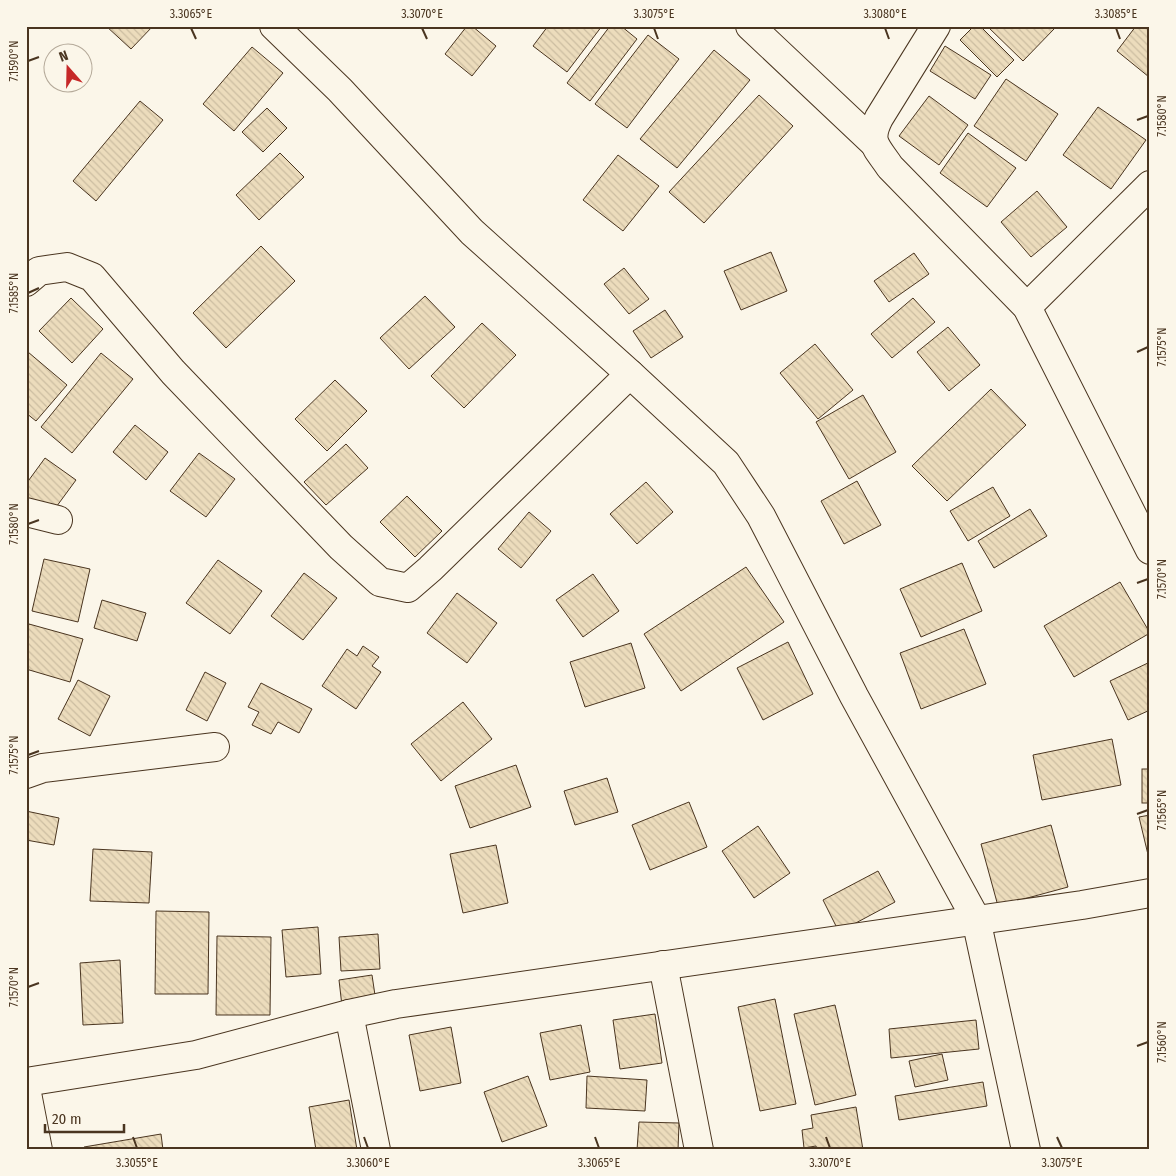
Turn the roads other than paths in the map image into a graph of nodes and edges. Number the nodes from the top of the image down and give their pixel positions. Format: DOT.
graph roads {
  1 [pos="274,26"];
  2 [pos="750,26"];
  3 [pos="936,26"];
  4 [pos="873,142"];
  5 [pos="1150,185"];
  6 [pos="26,282"];
  7 [pos="1027,307"];
  8 [pos="630,374"];
  9 [pos="26,512"];
  10 [pos="58,520"];
  11 [pos="1150,550"];
  12 [pos="215,747"];
  13 [pos="26,774"];
  14 [pos="1150,893"];
  15 [pos="976,919"];
  16 [pos="663,965"];
  17 [pos="349,1014"];
  18 [pos="26,1082"];
  19 [pos="26,1088"];
  20 [pos="38,1150"];
  21 [pos="376,1150"];
  22 [pos="699,1150"];
  23 [pos="1026,1150"];
  1 -- 8 [label="street"];
  2 -- 4 [label="street"];
  3 -- 4 [label="street"];
  4 -- 7 [label="street"];
  5 -- 7 [label="street"];
  6 -- 8 [label="street"];
  7 -- 11 [label="street"];
  8 -- 15 [label="street"];
  9 -- 10 [label="street"];
  12 -- 13 [label="street"];
  14 -- 15 [label="street"];
  15 -- 16 [label="street"];
  15 -- 23 [label="street"];
  16 -- 17 [label="street"];
  16 -- 22 [label="street"];
  17 -- 18 [label="street"];
  17 -- 21 [label="street"];
  19 -- 20 [label="street"];
}
